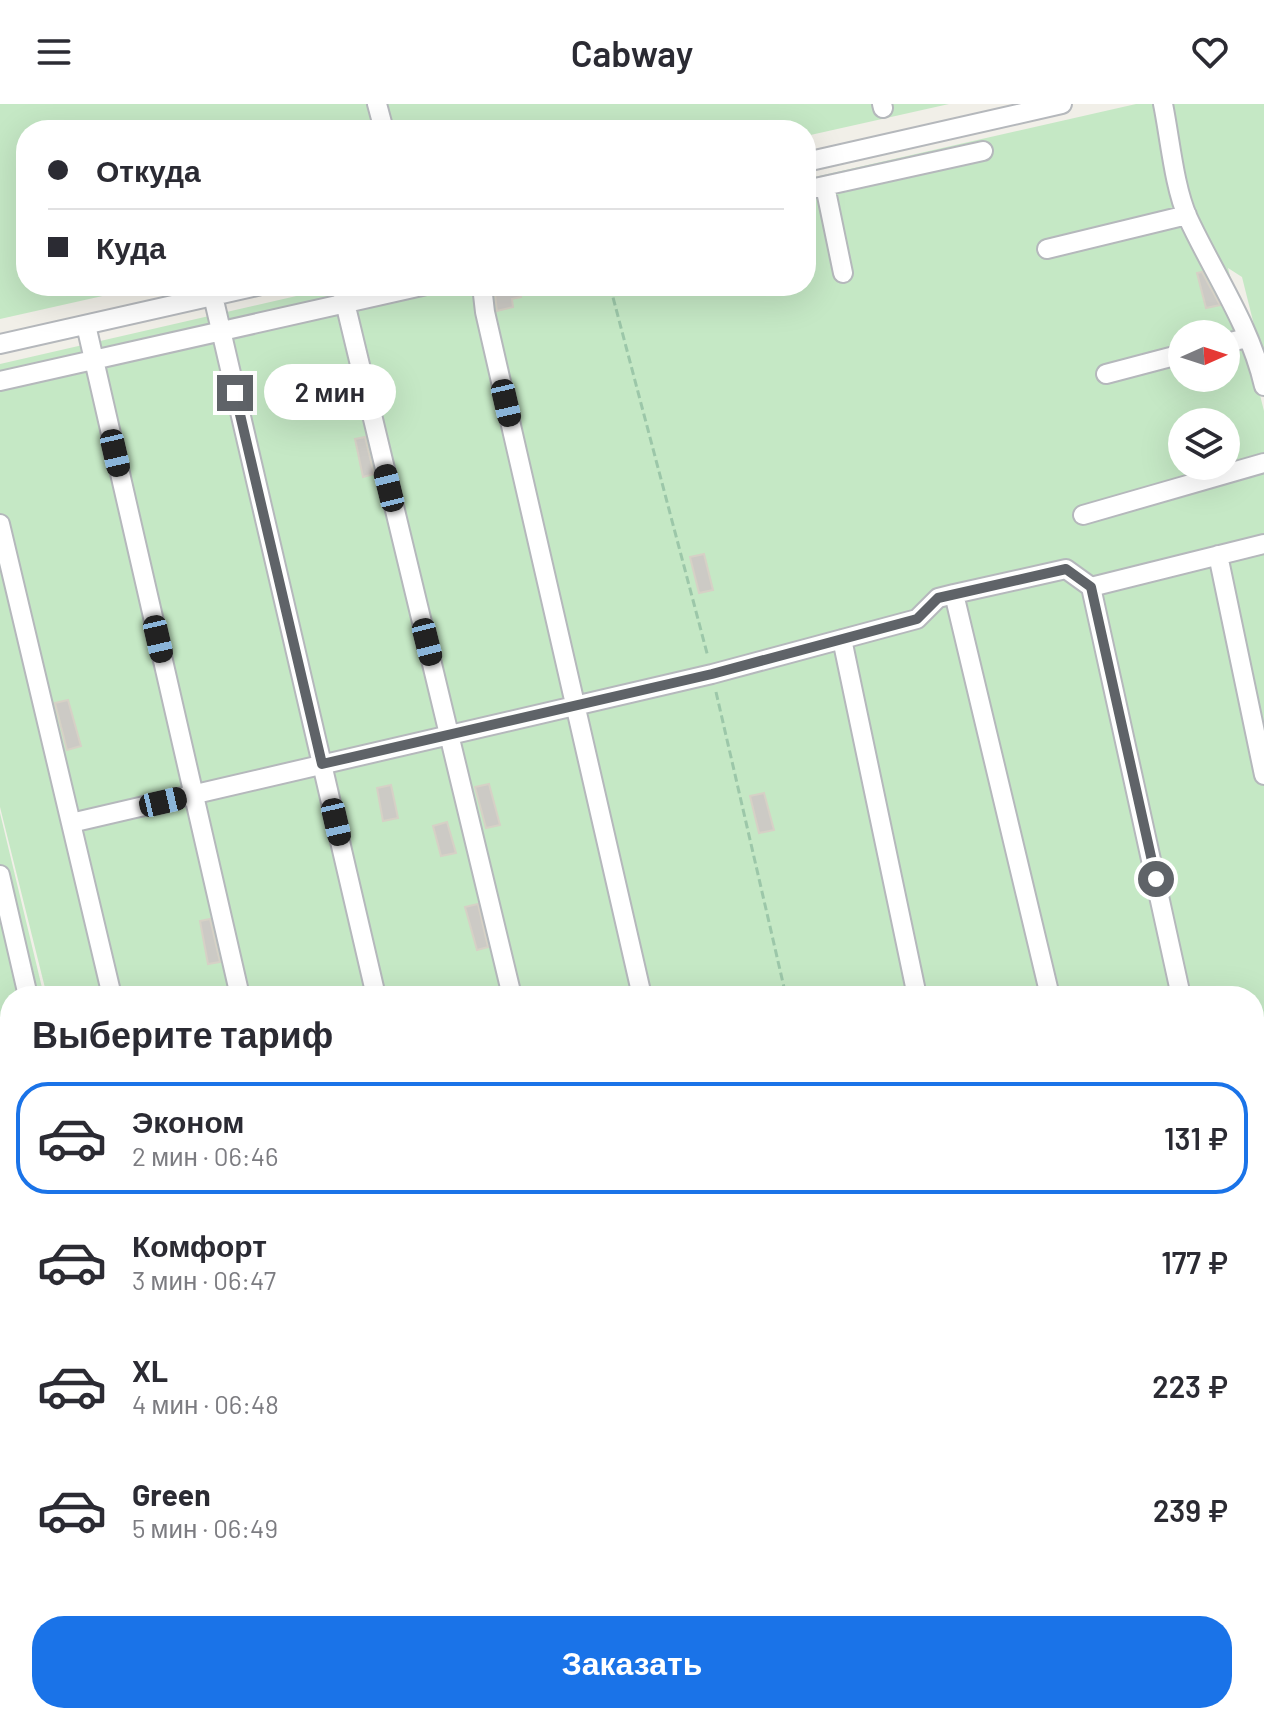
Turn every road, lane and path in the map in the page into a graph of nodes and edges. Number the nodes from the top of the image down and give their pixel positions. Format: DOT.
graph roads {
  1 [pos="1062,104"];
  2 [pos="1163,104"];
  3 [pos="983,151"];
  4 [pos="816,160"];
  5 [pos="825,186"];
  6 [pos="816,188"];
  7 [pos="1187,215"];
  8 [pos="1047,249"];
  9 [pos="843,273"];
  10 [pos="213,296"];
  11 [pos="340,296"];
  12 [pos="343,296"];
  13 [pos="483,296"];
  14 [pos="613,296"];
  15 [pos="86,325"];
  16 [pos="221,331"];
  17 [pos="1247,338"];
  18 [pos="1240,340"];
  19 [pos="0,344"];
  20 [pos="1168,358"];
  21 [pos="93,360"];
  22 [pos="1106,374"];
  23 [pos="0,381"];
  24 [pos="1264,386"];
  25 [pos="1264,463"];
  26 [pos="1083,515"];
  27 [pos="0,524"];
  28 [pos="1264,544"];
  29 [pos="1218,555"];
  30 [pos="1091,587"];
  31 [pos="954,594"];
  32 [pos="842,639"];
  33 [pos="712,674"];
  34 [pos="576,706"];
  35 [pos="449,735"];
  36 [pos="322,764"];
  37 [pos="1264,775"];
  38 [pos="194,794"];
  39 [pos="71,823"];
  40 [pos="0,875"];
  41 [pos="7,943"];
  42 [pos="24,986"];
  43 [pos="110,986"];
  44 [pos="238,986"];
  45 [pos="374,986"];
  46 [pos="510,986"];
  47 [pos="640,986"];
  48 [pos="784,986"];
  49 [pos="915,986"];
  50 [pos="1048,986"];
  51 [pos="1179,986"];
  1 -- 4 [label="street"];
  2 -- 7 [label="street"];
  3 -- 5 [label="street"];
  5 -- 6 [label="street"];
  5 -- 9 [label="street"];
  7 -- 8 [label="street"];
  7 -- 17 [label="street"];
  10 -- 15 [label="street"];
  10 -- 16 [label="street"];
  11 -- 16 [label="street"];
  12 -- 35 [label="street"];
  13 -- 34 [label="street"];
  14 -- 33 [label="path"];
  15 -- 19 [label="street"];
  15 -- 21 [label="street"];
  16 -- 21 [label="street"];
  16 -- 36 [label="street"];
  17 -- 18 [label="street"];
  17 -- 24 [label="street"];
  20 -- 22 [label="street"];
  21 -- 23 [label="street"];
  21 -- 38 [label="street"];
  25 -- 26 [label="street"];
  27 -- 39 [label="street"];
  28 -- 29 [label="street"];
  29 -- 30 [label="street"];
  29 -- 37 [label="street"];
  30 -- 31 [label="street"];
  30 -- 51 [label="street"];
  31 -- 32 [label="street"];
  31 -- 50 [label="street"];
  32 -- 33 [label="street"];
  32 -- 49 [label="street"];
  33 -- 34 [label="street"];
  33 -- 48 [label="path"];
  34 -- 35 [label="street"];
  34 -- 47 [label="street"];
  35 -- 36 [label="street"];
  35 -- 46 [label="street"];
  36 -- 38 [label="street"];
  36 -- 45 [label="street"];
  38 -- 39 [label="street"];
  38 -- 44 [label="street"];
  39 -- 43 [label="street"];
  40 -- 41 [label="street"];
  41 -- 42 [label="street"];
}
